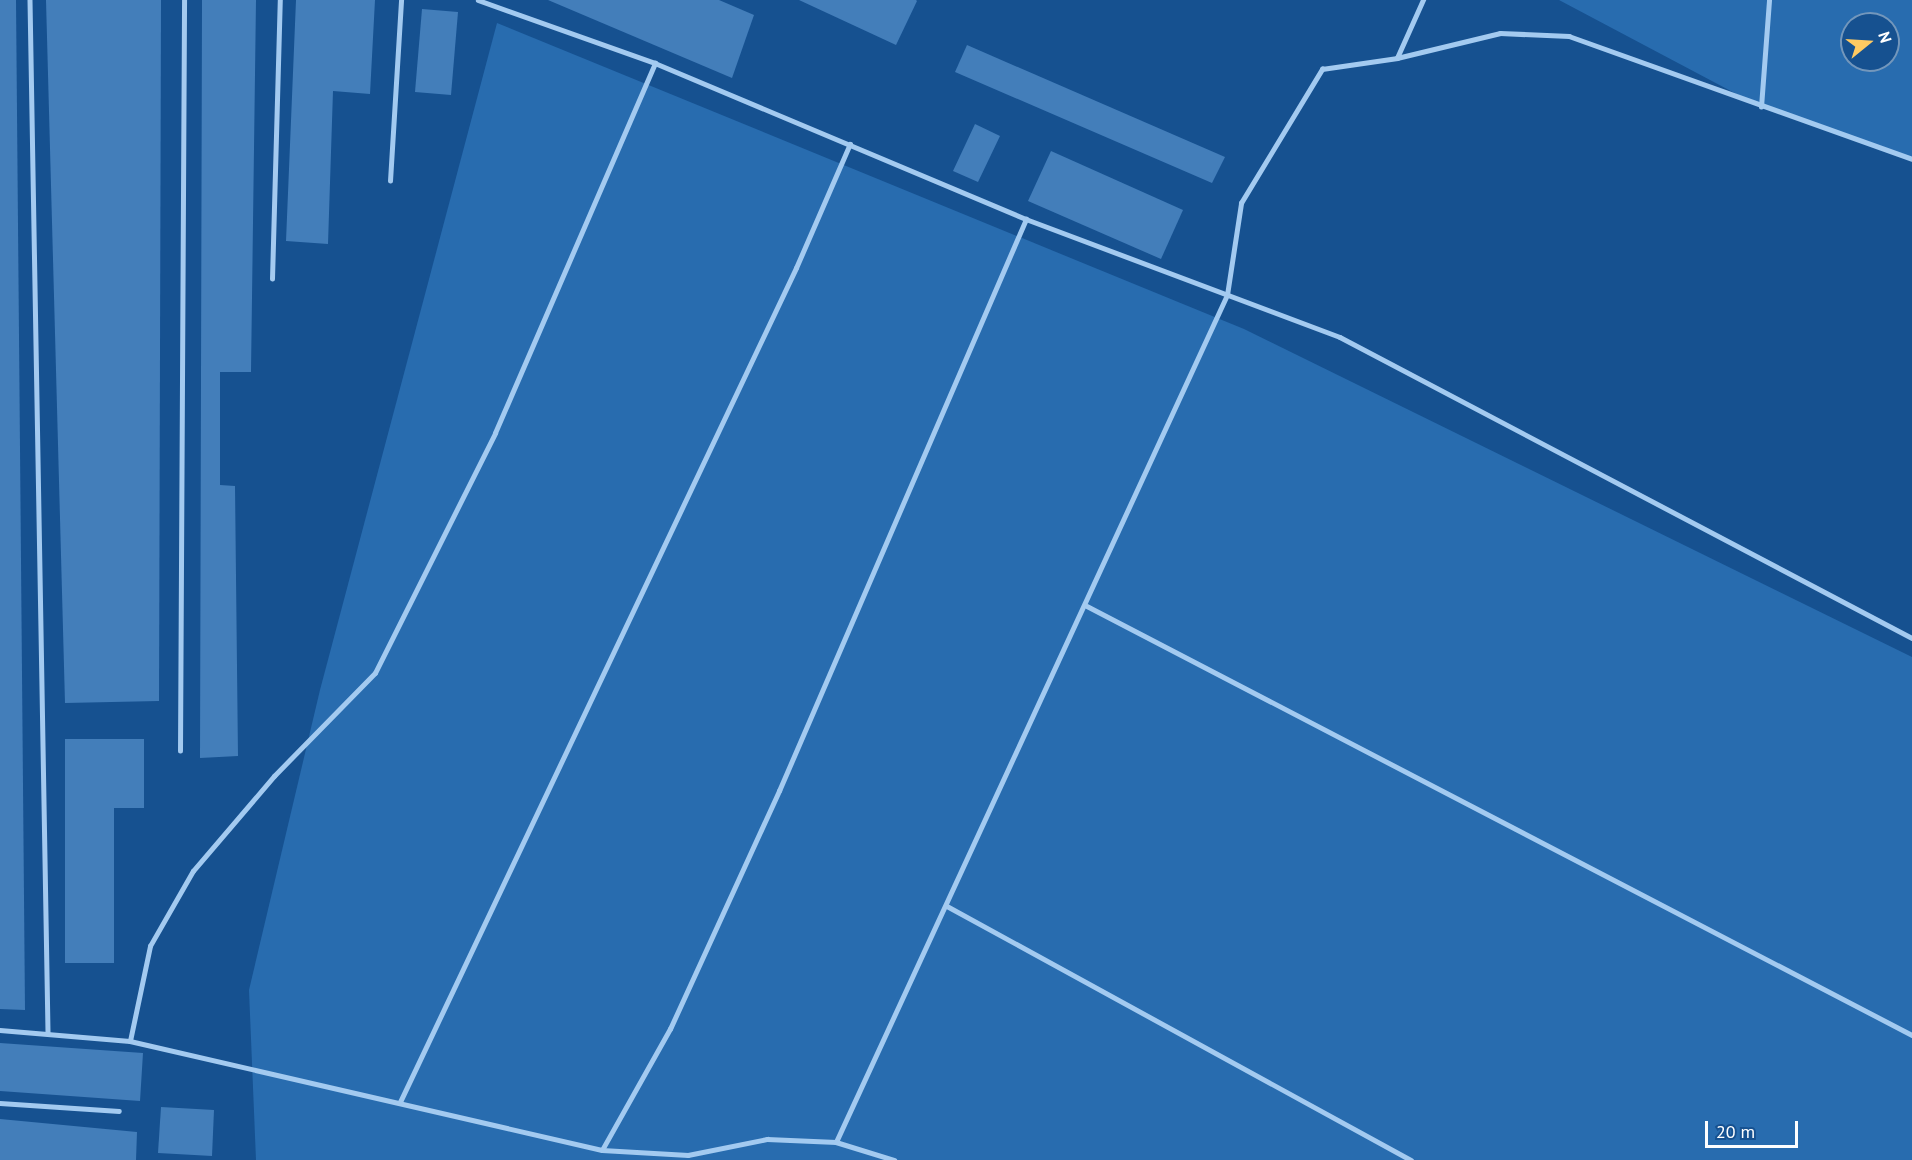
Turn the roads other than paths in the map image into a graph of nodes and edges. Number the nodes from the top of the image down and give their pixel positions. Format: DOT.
graph roads {
  1 [pos="30,0"];
  2 [pos="184,0"];
  3 [pos="280,0"];
  4 [pos="401,0"];
  5 [pos="478,0"];
  6 [pos="1422,0"];
  7 [pos="1769,0"];
  8 [pos="1397,58"];
  9 [pos="655,63"];
  10 [pos="1761,107"];
  11 [pos="850,144"];
  12 [pos="1912,159"];
  13 [pos="390,181"];
  14 [pos="1026,219"];
  15 [pos="272,279"];
  16 [pos="1227,295"];
  17 [pos="1088,606"];
  18 [pos="1912,639"];
  19 [pos="180,751"];
  20 [pos="946,906"];
  21 [pos="0,1030"];
  22 [pos="48,1034"];
  23 [pos="1912,1035"];
  24 [pos="130,1041"];
  25 [pos="400,1102"];
  26 [pos="0,1103"];
  27 [pos="119,1111"];
  28 [pos="836,1142"];
  29 [pos="602,1150"];
  30 [pos="894,1160"];
  31 [pos="1411,1160"];
  1 -- 22 [label="lane"];
  2 -- 19 [label="lane"];
  3 -- 15 [label="lane"];
  4 -- 13 [label="lane"];
  5 -- 9 [label="lane"];
  6 -- 8 [label="lane"];
  7 -- 10 [label="lane"];
  8 -- 10 [label="lane"];
  8 -- 16 [label="lane"];
  9 -- 11 [label="lane"];
  9 -- 24 [label="lane"];
  10 -- 12 [label="lane"];
  11 -- 14 [label="lane"];
  11 -- 25 [label="lane"];
  14 -- 16 [label="lane"];
  14 -- 29 [label="lane"];
  16 -- 17 [label="lane"];
  16 -- 18 [label="lane"];
  17 -- 20 [label="lane"];
  17 -- 23 [label="lane"];
  20 -- 28 [label="lane"];
  20 -- 31 [label="lane"];
  21 -- 22 [label="lane"];
  22 -- 24 [label="lane"];
  24 -- 25 [label="lane"];
  25 -- 29 [label="lane"];
  26 -- 27 [label="lane"];
  28 -- 29 [label="lane"];
  28 -- 30 [label="lane"];
}
